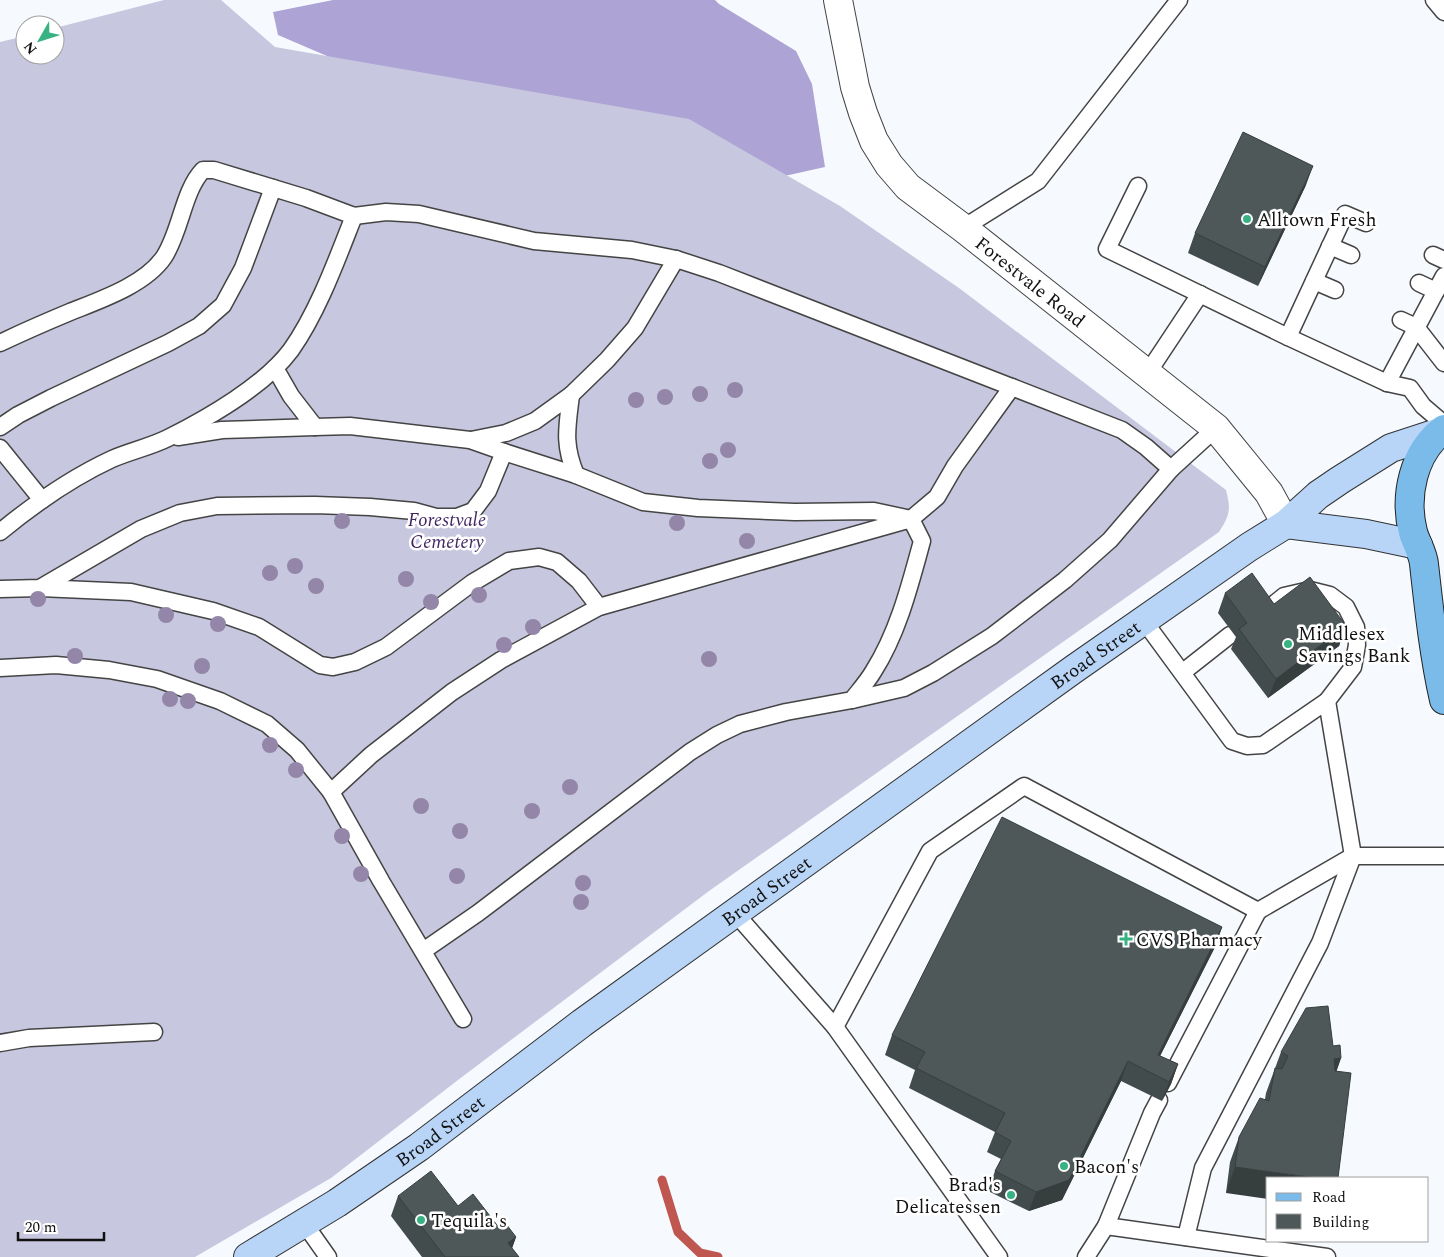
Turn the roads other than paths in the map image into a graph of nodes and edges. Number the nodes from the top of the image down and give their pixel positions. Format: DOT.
graph roads {
  1 [pos="838,0"];
  2 [pos="1179,0"];
  3 [pos="1434,0"];
  4 [pos="1444,12"];
  5 [pos="1138,186"];
  6 [pos="273,188"];
  7 [pos="354,216"];
  8 [pos="1366,223"];
  9 [pos="963,228"];
  10 [pos="1330,246"];
  11 [pos="1351,255"];
  12 [pos="676,259"];
  13 [pos="1444,276"];
  14 [pos="1314,281"];
  15 [pos="1418,283"];
  16 [pos="1335,290"];
  17 [pos="1436,291"];
  18 [pos="1200,294"];
  19 [pos="1401,320"];
  20 [pos="1416,327"];
  21 [pos="1288,337"];
  22 [pos="0,343"];
  23 [pos="1444,363"];
  24 [pos="276,368"];
  25 [pos="1147,374"];
  26 [pos="1387,382"];
  27 [pos="1012,387"];
  28 [pos="571,395"];
  29 [pos="0,427"];
  30 [pos="315,427"];
  31 [pos="1216,428"];
  32 [pos="1443,428"];
  33 [pos="167,438"];
  34 [pos="470,440"];
  35 [pos="0,448"];
  36 [pos="504,452"];
  37 [pos="1171,469"];
  38 [pos="576,475"];
  39 [pos="42,500"];
  40 [pos="911,519"];
  41 [pos="1286,524"];
  42 [pos="0,532"];
  43 [pos="1421,552"];
  44 [pos="1444,581"];
  45 [pos="40,588"];
  46 [pos="0,589"];
  47 [pos="599,607"];
  48 [pos="1268,609"];
  49 [pos="1144,621"];
  50 [pos="1230,635"];
  51 [pos="0,668"];
  52 [pos="1182,672"];
  53 [pos="852,700"];
  54 [pos="1444,700"];
  55 [pos="1327,701"];
  56 [pos="331,792"];
  57 [pos="1353,856"];
  58 [pos="1444,856"];
  59 [pos="1258,911"];
  60 [pos="735,913"];
  61 [pos="423,951"];
  62 [pos="463,1019"];
  63 [pos="835,1027"];
  64 [pos="154,1032"];
  65 [pos="0,1043"];
  66 [pos="1168,1083"];
  67 [pos="1159,1100"];
  68 [pos="304,1223"];
  69 [pos="1106,1226"];
  70 [pos="1186,1237"];
  71 [pos="248,1257"];
  72 [pos="328,1257"];
  73 [pos="999,1257"];
  74 [pos="1086,1257"];
  75 [pos="1327,1257"];
  1 -- 9 [label="street, Forestvale Road"];
  2 -- 9 [label="lane"];
  3 -- 4 [label="lane"];
  5 -- 18 [label="lane"];
  6 -- 7 [label="lane"];
  6 -- 22 [label="lane"];
  6 -- 29 [label="lane"];
  7 -- 12 [label="lane"];
  7 -- 24 [label="lane"];
  8 -- 10 [label="lane"];
  9 -- 25 [label="street, Forestvale Road"];
  10 -- 11 [label="lane"];
  10 -- 14 [label="lane"];
  12 -- 27 [label="lane"];
  12 -- 28 [label="lane"];
  13 -- 17 [label="lane"];
  14 -- 16 [label="lane"];
  14 -- 21 [label="lane"];
  15 -- 17 [label="lane"];
  17 -- 20 [label="lane"];
  18 -- 21 [label="lane"];
  18 -- 25 [label="lane"];
  19 -- 20 [label="lane"];
  20 -- 23 [label="lane"];
  20 -- 26 [label="lane"];
  21 -- 26 [label="lane"];
  24 -- 30 [label="lane"];
  24 -- 33 [label="lane"];
  25 -- 31 [label="street, Forestvale Road"];
  26 -- 32 [label="lane"];
  27 -- 37 [label="lane"];
  27 -- 40 [label="lane"];
  28 -- 34 [label="lane"];
  28 -- 38 [label="lane"];
  30 -- 33 [label="lane"];
  30 -- 34 [label="lane"];
  31 -- 37 [label="lane"];
  31 -- 41 [label="street, Forestvale Road"];
  32 -- 41 [label="main road, Broad Street"];
  32 -- 43 [label="main road"];
  33 -- 39 [label="lane"];
  34 -- 36 [label="lane"];
  35 -- 39 [label="lane"];
  36 -- 38 [label="lane"];
  36 -- 45 [label="lane"];
  37 -- 53 [label="lane"];
  38 -- 40 [label="lane"];
  39 -- 42 [label="lane"];
  40 -- 47 [label="lane"];
  40 -- 53 [label="lane"];
  41 -- 43 [label="main road"];
  41 -- 49 [label="main road, Broad Street"];
  43 -- 44 [label="main road"];
  43 -- 54 [label="main road"];
  45 -- 46 [label="lane"];
  45 -- 47 [label="lane"];
  47 -- 56 [label="lane"];
  48 -- 55 [label="lane"];
  49 -- 52 [label="lane"];
  49 -- 60 [label="main road, Broad Street"];
  50 -- 52 [label="lane"];
  51 -- 56 [label="lane"];
  52 -- 55 [label="lane"];
  53 -- 61 [label="lane"];
  55 -- 57 [label="lane"];
  56 -- 61 [label="lane"];
  57 -- 58 [label="lane"];
  57 -- 59 [label="lane"];
  57 -- 70 [label="lane"];
  59 -- 63 [label="lane"];
  59 -- 66 [label="lane"];
  60 -- 63 [label="lane"];
  60 -- 68 [label="main road, Broad Street"];
  61 -- 62 [label="lane"];
  63 -- 73 [label="lane"];
  64 -- 65 [label="lane"];
  67 -- 69 [label="lane"];
  68 -- 71 [label="main road, Broad Street"];
  68 -- 72 [label="lane"];
  69 -- 70 [label="lane"];
  69 -- 74 [label="lane"];
  70 -- 75 [label="lane"];
}
